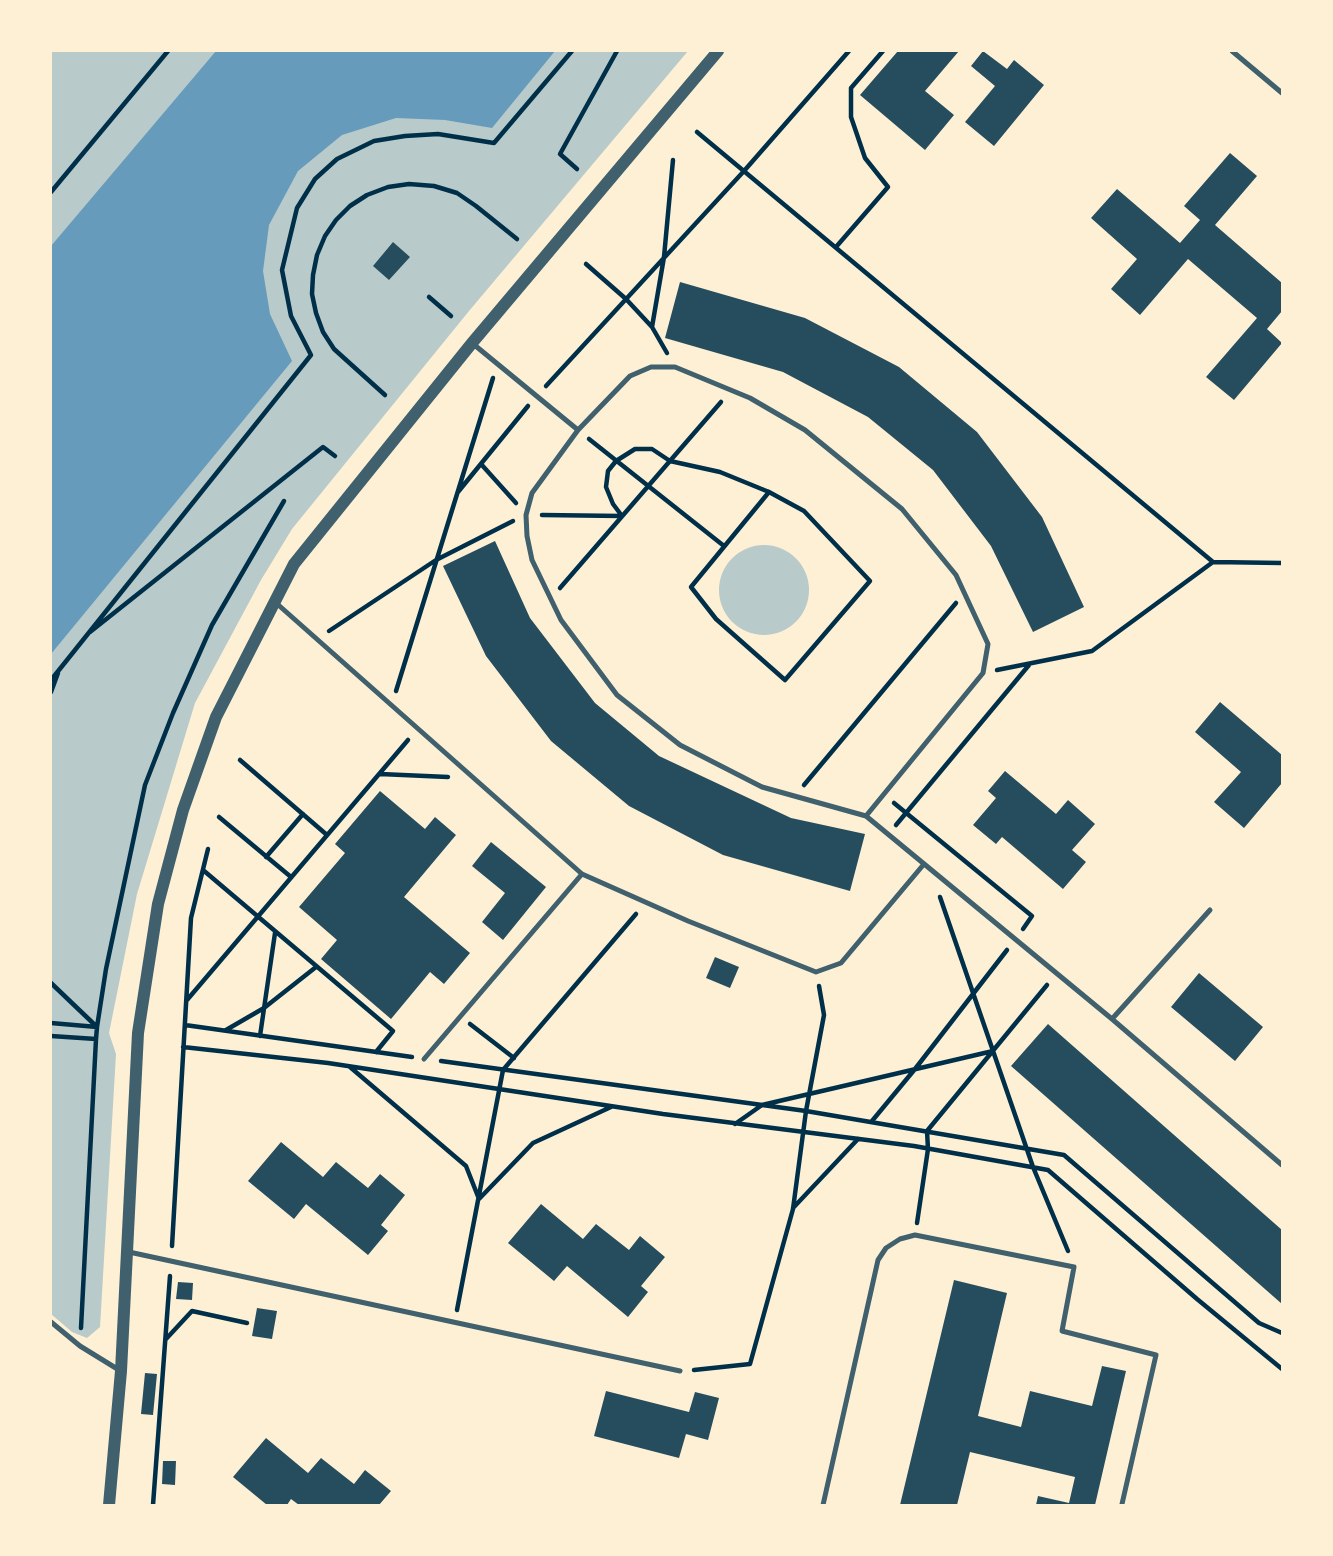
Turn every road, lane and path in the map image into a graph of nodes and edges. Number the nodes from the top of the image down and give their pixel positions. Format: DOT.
graph roads {
  1 [pos="168,51"];
  2 [pos="572,51"];
  3 [pos="617,51"];
  4 [pos="718,51"];
  5 [pos="849,51"];
  6 [pos="1232,51"];
  7 [pos="879,52"];
  8 [pos="1282,93"];
  9 [pos="697,132"];
  10 [pos="673,160"];
  11 [pos="577,169"];
  12 [pos="744,171"];
  13 [pos="51,192"];
  14 [pos="517,239"];
  15 [pos="836,247"];
  16 [pos="664,257"];
  17 [pos="586,264"];
  18 [pos="429,297"];
  19 [pos="626,299"];
  20 [pos="451,316"];
  21 [pos="652,327"];
  22 [pos="472,343"];
  23 [pos="675,367"];
  24 [pos="496,371"];
  25 [pos="731,390"];
  26 [pos="385,395"];
  27 [pos="537,396"];
  28 [pos="578,429"];
  29 [pos="335,456"];
  30 [pos="616,461"];
  31 [pos="670,461"];
  32 [pos="481,464"];
  33 [pos="647,487"];
  34 [pos="458,492"];
  35 [pos="768,492"];
  36 [pos="284,501"];
  37 [pos="526,514"];
  38 [pos="622,516"];
  39 [pos="724,546"];
  40 [pos="436,560"];
  41 [pos="1213,562"];
  42 [pos="1282,564"];
  43 [pos="961,597"];
  44 [pos="551,598"];
  45 [pos="273,601"];
  46 [pos="84,637"];
  47 [pos="316,639"];
  48 [pos="1030,664"];
  49 [pos="59,669"];
  50 [pos="983,673"];
  51 [pos="51,680"];
  52 [pos="51,692"];
  53 [pos="391,705"];
  54 [pos="418,729"];
  55 [pos="240,760"];
  56 [pos="379,774"];
  57 [pos="473,778"];
  58 [pos="883,795"];
  59 [pos="794,797"];
  60 [pos="906,813"];
  61 [pos="303,814"];
  62 [pos="866,816"];
  63 [pos="219,817"];
  64 [pos="888,834"];
  65 [pos="327,835"];
  66 [pos="208,849"];
  67 [pos="266,857"];
  68 [pos="924,864"];
  69 [pos="931,869"];
  70 [pos="203,870"];
  71 [pos="582,874"];
  72 [pos="291,877"];
  73 [pos="646,902"];
  74 [pos="1210,910"];
  75 [pos="257,917"];
  76 [pos="275,932"];
  77 [pos="1015,940"];
  78 [pos="316,967"];
  79 [pos="816,972"];
  80 [pos="1056,974"];
  81 [pos="51,983"];
  82 [pos="974,992"];
  83 [pos="187,1000"];
  84 [pos="264,1008"];
  85 [pos="461,1016"];
  86 [pos="1112,1020"];
  87 [pos="51,1023"];
  88 [pos="186,1025"];
  89 [pos="97,1027"];
  90 [pos="225,1030"];
  91 [pos="260,1035"];
  92 [pos="51,1036"];
  93 [pos="96,1039"];
  94 [pos="183,1047"];
  95 [pos="994,1051"];
  96 [pos="376,1052"];
  97 [pos="513,1058"];
  98 [pos="424,1059"];
  99 [pos="348,1066"];
  100 [pos="915,1069"];
  101 [pos="503,1070"];
  102 [pos="500,1090"];
  103 [pos="810,1094"];
  104 [pos="762,1105"];
  105 [pos="611,1106"];
  106 [pos="806,1111"];
  107 [pos="871,1122"];
  108 [pos="735,1124"];
  109 [pos="927,1131"];
  110 [pos="804,1132"];
  111 [pos="859,1139"];
  112 [pos="1028,1148"];
  113 [pos="928,1149"];
  114 [pos="1282,1165"];
  115 [pos="1033,1167"];
  116 [pos="479,1199"];
  117 [pos="793,1209"];
  118 [pos="915,1235"];
  119 [pos="126,1251"];
  120 [pos="171,1261"];
  121 [pos="1074,1267"];
  122 [pos="51,1322"];
  123 [pos="455,1322"];
  124 [pos="247,1323"];
  125 [pos="1282,1333"];
  126 [pos="166,1339"];
  127 [pos="80,1346"];
  128 [pos="1282,1369"];
  129 [pos="121,1371"];
  130 [pos="680,1371"];
  131 [pos="1122,1504"];
  132 [pos="109,1505"];
  133 [pos="153,1505"];
  134 [pos="823,1505"];
  1 -- 13 [label="path"];
  2 -- 46 [label="path"];
  3 -- 11 [label="path"];
  4 -- 22 [label="street"];
  5 -- 12 [label="path"];
  6 -- 8 [label="lane"];
  7 -- 15 [label="path"];
  9 -- 12 [label="path"];
  10 -- 16 [label="path"];
  12 -- 15 [label="path"];
  12 -- 16 [label="path"];
  14 -- 26 [label="path"];
  15 -- 41 [label="path"];
  16 -- 19 [label="path"];
  16 -- 21 [label="path"];
  17 -- 19 [label="path"];
  18 -- 20 [label="path"];
  19 -- 21 [label="path"];
  19 -- 27 [label="path"];
  21 -- 23 [label="path"];
  22 -- 27 [label="lane"];
  22 -- 45 [label="street"];
  23 -- 25 [label="lane"];
  23 -- 28 [label="lane"];
  24 -- 34 [label="path"];
  25 -- 31 [label="path"];
  25 -- 50 [label="lane"];
  27 -- 28 [label="lane"];
  27 -- 32 [label="path"];
  28 -- 30 [label="path"];
  28 -- 37 [label="lane"];
  29 -- 46 [label="path"];
  30 -- 31 [label="path"];
  30 -- 33 [label="path"];
  30 -- 38 [label="path"];
  31 -- 33 [label="path"];
  31 -- 35 [label="path"];
  32 -- 34 [label="path"];
  32 -- 37 [label="path"];
  33 -- 38 [label="path"];
  33 -- 39 [label="path"];
  34 -- 40 [label="path"];
  35 -- 39 [label="path"];
  35 -- 39 [label="path"];
  36 -- 89 [label="path"];
  37 -- 38 [label="path"];
  37 -- 40 [label="path"];
  37 -- 44 [label="lane"];
  38 -- 44 [label="path"];
  40 -- 47 [label="path"];
  40 -- 53 [label="path"];
  41 -- 42 [label="path"];
  41 -- 48 [label="path"];
  43 -- 59 [label="path"];
  44 -- 59 [label="lane"];
  45 -- 47 [label="lane"];
  45 -- 119 [label="street"];
  46 -- 49 [label="path"];
  47 -- 53 [label="lane"];
  48 -- 50 [label="path"];
  48 -- 60 [label="path"];
  49 -- 51 [label="path"];
  49 -- 52 [label="path"];
  50 -- 58 [label="lane"];
  53 -- 54 [label="lane"];
  54 -- 56 [label="path"];
  54 -- 57 [label="lane"];
  55 -- 61 [label="path"];
  56 -- 57 [label="path"];
  56 -- 65 [label="path"];
  57 -- 71 [label="lane"];
  58 -- 60 [label="path"];
  58 -- 62 [label="lane"];
  59 -- 62 [label="lane"];
  60 -- 64 [label="path"];
  60 -- 77 [label="path"];
  61 -- 65 [label="path"];
  61 -- 67 [label="path"];
  62 -- 64 [label="lane"];
  63 -- 67 [label="path"];
  64 -- 68 [label="lane"];
  65 -- 72 [label="path"];
  66 -- 70 [label="path"];
  67 -- 72 [label="path"];
  68 -- 69 [label="lane"];
  68 -- 79 [label="lane"];
  69 -- 77 [label="lane"];
  69 -- 82 [label="path"];
  70 -- 75 [label="path"];
  70 -- 83 [label="path"];
  71 -- 73 [label="lane"];
  71 -- 85 [label="lane"];
  72 -- 75 [label="path"];
  73 -- 79 [label="lane"];
  73 -- 97 [label="path"];
  74 -- 86 [label="lane"];
  75 -- 76 [label="path"];
  75 -- 83 [label="path"];
  76 -- 78 [label="path"];
  76 -- 84 [label="path"];
  77 -- 80 [label="lane"];
  77 -- 82 [label="path"];
  78 -- 84 [label="path"];
  78 -- 96 [label="path"];
  79 -- 103 [label="path"];
  80 -- 86 [label="lane"];
  80 -- 95 [label="path"];
  81 -- 89 [label="path"];
  82 -- 95 [label="path"];
  82 -- 100 [label="path"];
  83 -- 88 [label="path"];
  84 -- 90 [label="path"];
  84 -- 91 [label="path"];
  85 -- 97 [label="path"];
  85 -- 98 [label="lane"];
  86 -- 114 [label="lane"];
  87 -- 89 [label="path"];
  88 -- 90 [label="path"];
  88 -- 94 [label="path"];
  89 -- 93 [label="path"];
  90 -- 91 [label="path"];
  91 -- 96 [label="path"];
  92 -- 93 [label="path"];
  93 -- 127 [label="path"];
  94 -- 99 [label="path"];
  94 -- 120 [label="path"];
  95 -- 100 [label="path"];
  95 -- 109 [label="path"];
  95 -- 112 [label="path"];
  96 -- 98 [label="path"];
  97 -- 101 [label="path"];
  98 -- 101 [label="path"];
  99 -- 102 [label="path"];
  99 -- 116 [label="path"];
  100 -- 103 [label="path"];
  100 -- 107 [label="path"];
  101 -- 102 [label="path"];
  101 -- 104 [label="path"];
  102 -- 105 [label="path"];
  102 -- 116 [label="path"];
  103 -- 104 [label="path"];
  103 -- 106 [label="path"];
  104 -- 106 [label="path"];
  104 -- 108 [label="path"];
  105 -- 108 [label="path"];
  105 -- 116 [label="path"];
  106 -- 107 [label="path"];
  106 -- 110 [label="path"];
  107 -- 109 [label="path"];
  108 -- 110 [label="path"];
  109 -- 112 [label="path"];
  109 -- 113 [label="path"];
  110 -- 111 [label="path"];
  110 -- 117 [label="path"];
  111 -- 113 [label="path"];
  111 -- 117 [label="path"];
  112 -- 115 [label="path"];
  112 -- 125 [label="path"];
  113 -- 115 [label="path"];
  113 -- 118 [label="path"];
  115 -- 121 [label="path"];
  115 -- 128 [label="path"];
  116 -- 123 [label="path"];
  117 -- 130 [label="path"];
  118 -- 121 [label="lane"];
  118 -- 134 [label="lane"];
  119 -- 120 [label="lane"];
  119 -- 129 [label="street"];
  120 -- 123 [label="lane"];
  120 -- 126 [label="path"];
  121 -- 131 [label="lane"];
  122 -- 127 [label="lane"];
  123 -- 130 [label="lane"];
  124 -- 126 [label="path"];
  126 -- 133 [label="path"];
  127 -- 129 [label="lane"];
  129 -- 132 [label="street"];
}
